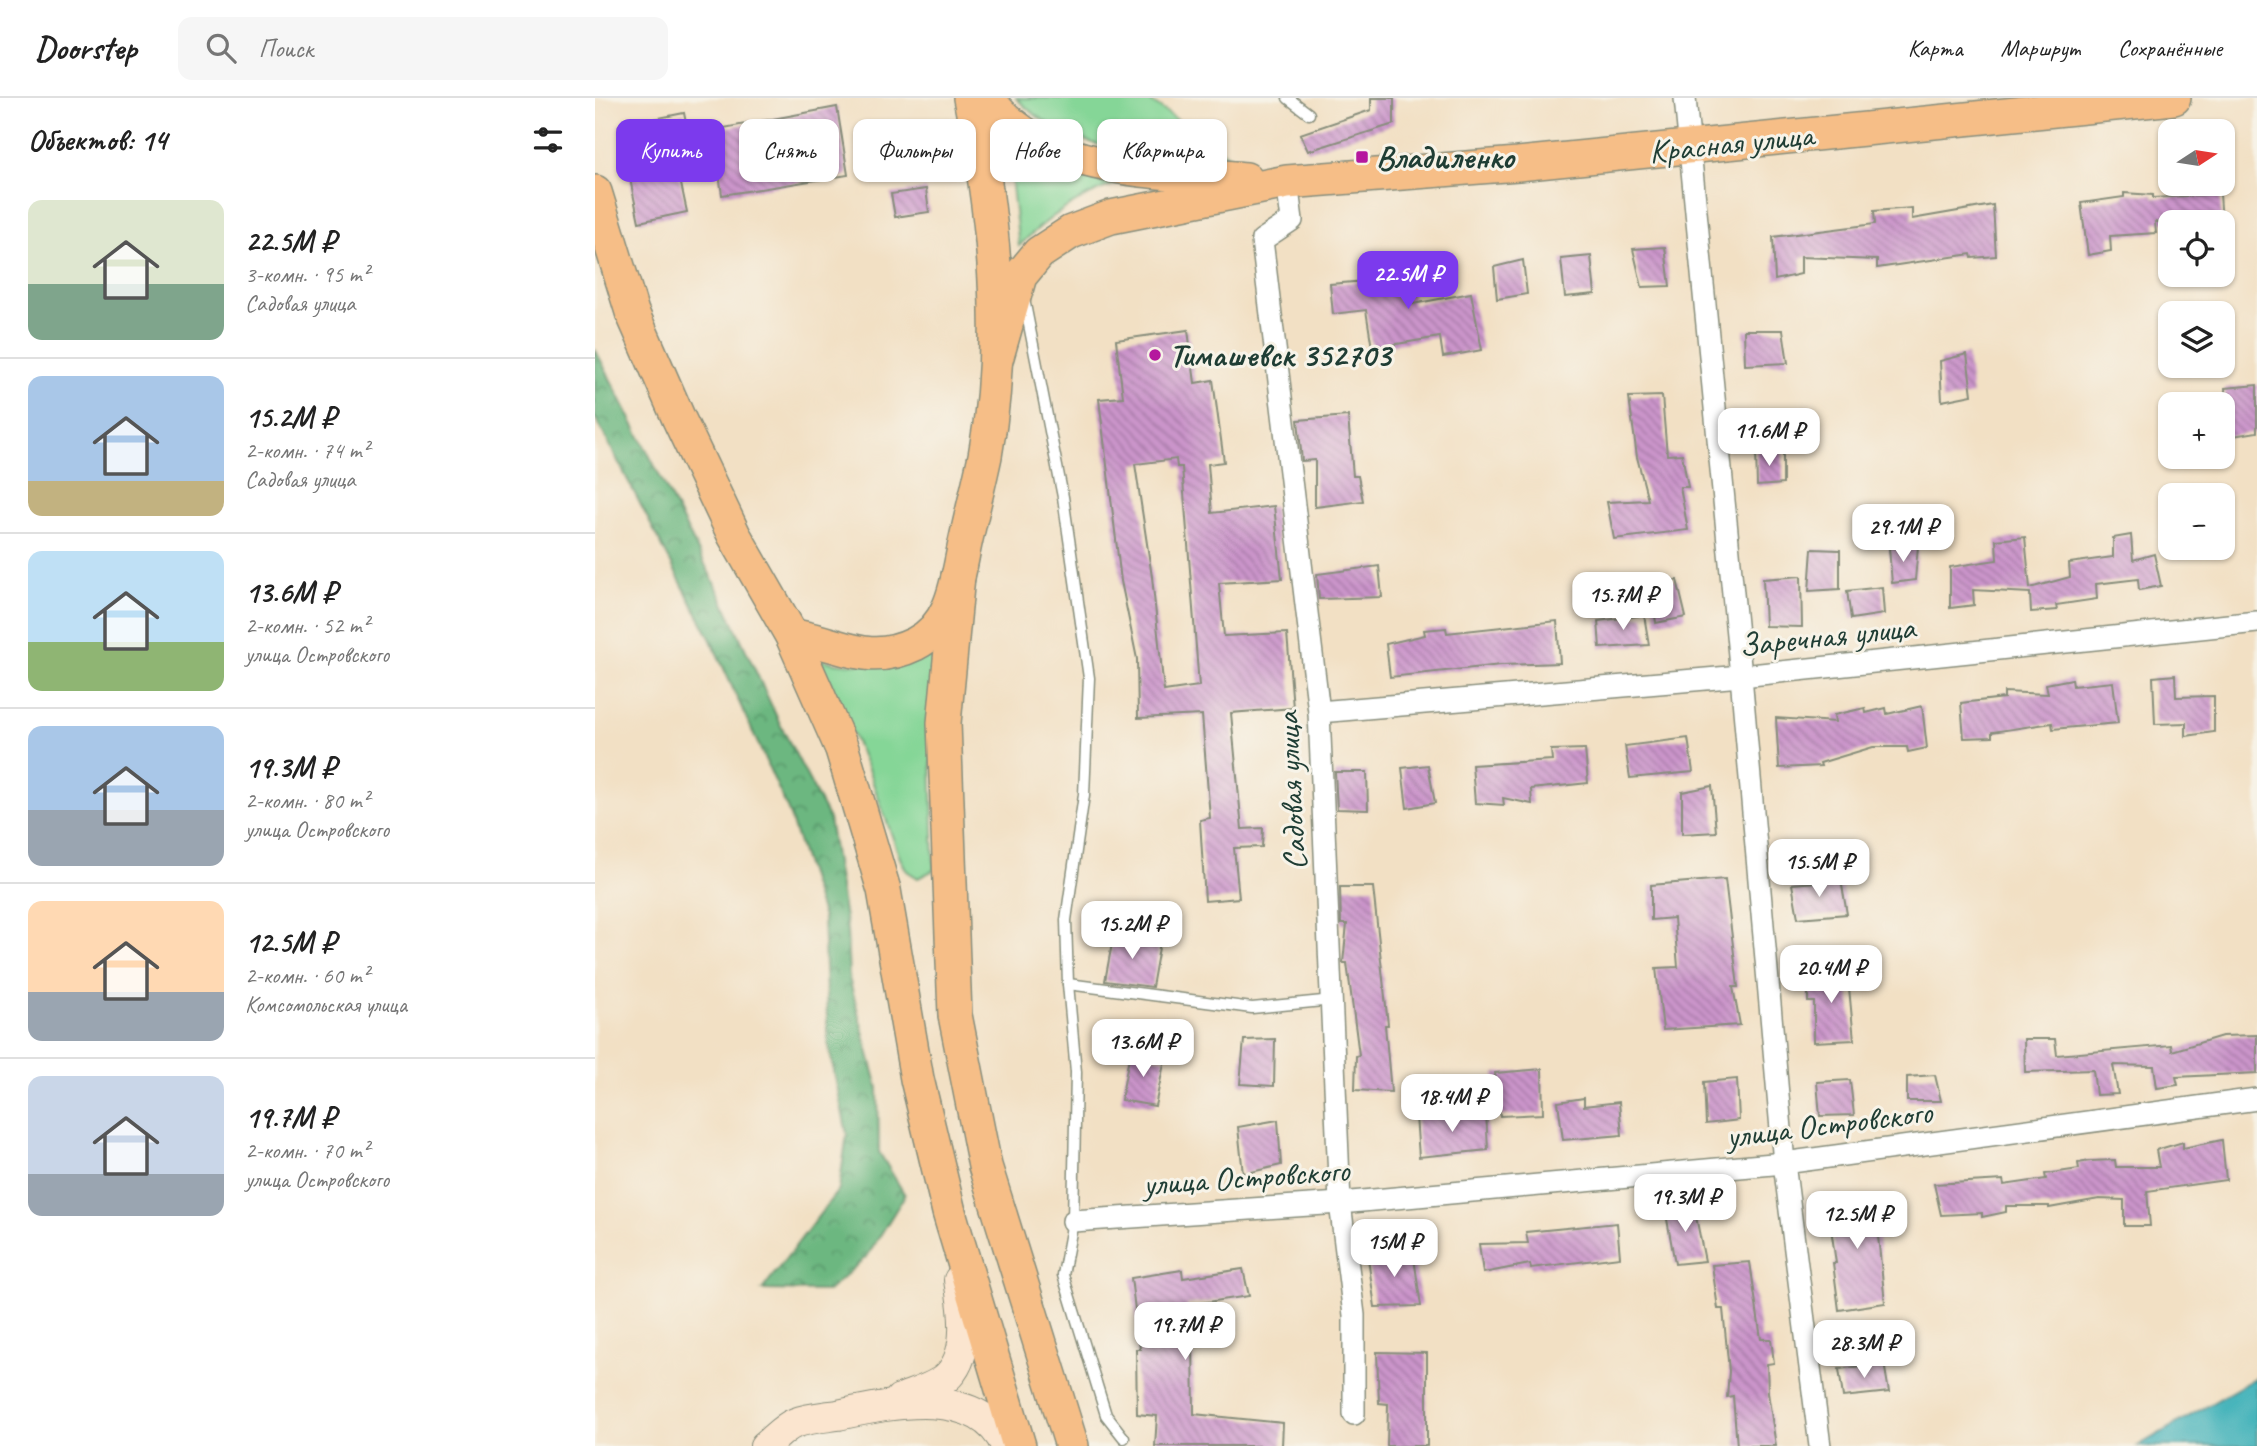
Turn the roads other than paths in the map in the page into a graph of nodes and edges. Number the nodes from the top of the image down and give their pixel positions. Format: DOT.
graph roads {
  1 [pos="970,98"];
  2 [pos="987,98"];
  3 [pos="1288,98"];
  4 [pos="1685,98"];
  5 [pos="2174,98"];
  6 [pos="1308,114"];
  7 [pos="1691,148"];
  8 [pos="1287,182"];
  9 [pos="595,192"];
  10 [pos="1020,276"];
  11 [pos="996,360"];
  12 [pos="958,576"];
  13 [pos="2257,622"];
  14 [pos="792,636"];
  15 [pos="1741,676"];
  16 [pos="1319,712"];
  17 [pos="1067,984"];
  18 [pos="1333,1000"];
  19 [pos="2257,1099"];
  20 [pos="1784,1164"];
  21 [pos="1340,1203"];
  22 [pos="949,1212"];
  23 [pos="1073,1221"];
  24 [pos="887,1405"];
  25 [pos="1354,1414"];
  26 [pos="1124,1438"];
  27 [pos="765,1446"];
  28 [pos="1006,1446"];
  29 [pos="1019,1446"];
  30 [pos="1072,1446"];
  31 [pos="1820,1446"];
  1 -- 11 [label="main road"];
  2 -- 8 [label="main road"];
  3 -- 6 [label="lane"];
  4 -- 7 [label="street"];
  5 -- 7 [label="main road, Красная улица"];
  7 -- 8 [label="main road, Красная улица"];
  7 -- 15 [label="street"];
  8 -- 10 [label="main road"];
  8 -- 16 [label="street, Садовая улица"];
  9 -- 14 [label="main road"];
  10 -- 11 [label="main road"];
  10 -- 17 [label="lane"];
  11 -- 12 [label="main road"];
  12 -- 14 [label="main road"];
  12 -- 30 [label="main road"];
  13 -- 15 [label="street, Заречная улица"];
  14 -- 22 [label="main road"];
  15 -- 16 [label="street, Заречная улица"];
  15 -- 20 [label="street"];
  16 -- 18 [label="street, Садовая улица"];
  17 -- 18 [label="lane"];
  17 -- 23 [label="lane"];
  18 -- 21 [label="street, Садовая улица"];
  19 -- 20 [label="street, улица Островского"];
  20 -- 21 [label="street, улица Островского"];
  20 -- 31 [label="street"];
  21 -- 23 [label="street, улица Островского"];
  21 -- 25 [label="street, Садовая улица"];
  22 -- 24 [label="main road"];
  22 -- 29 [label="main road"];
  23 -- 26 [label="lane"];
  24 -- 27 [label="main road"];
  24 -- 28 [label="main road"];
}
